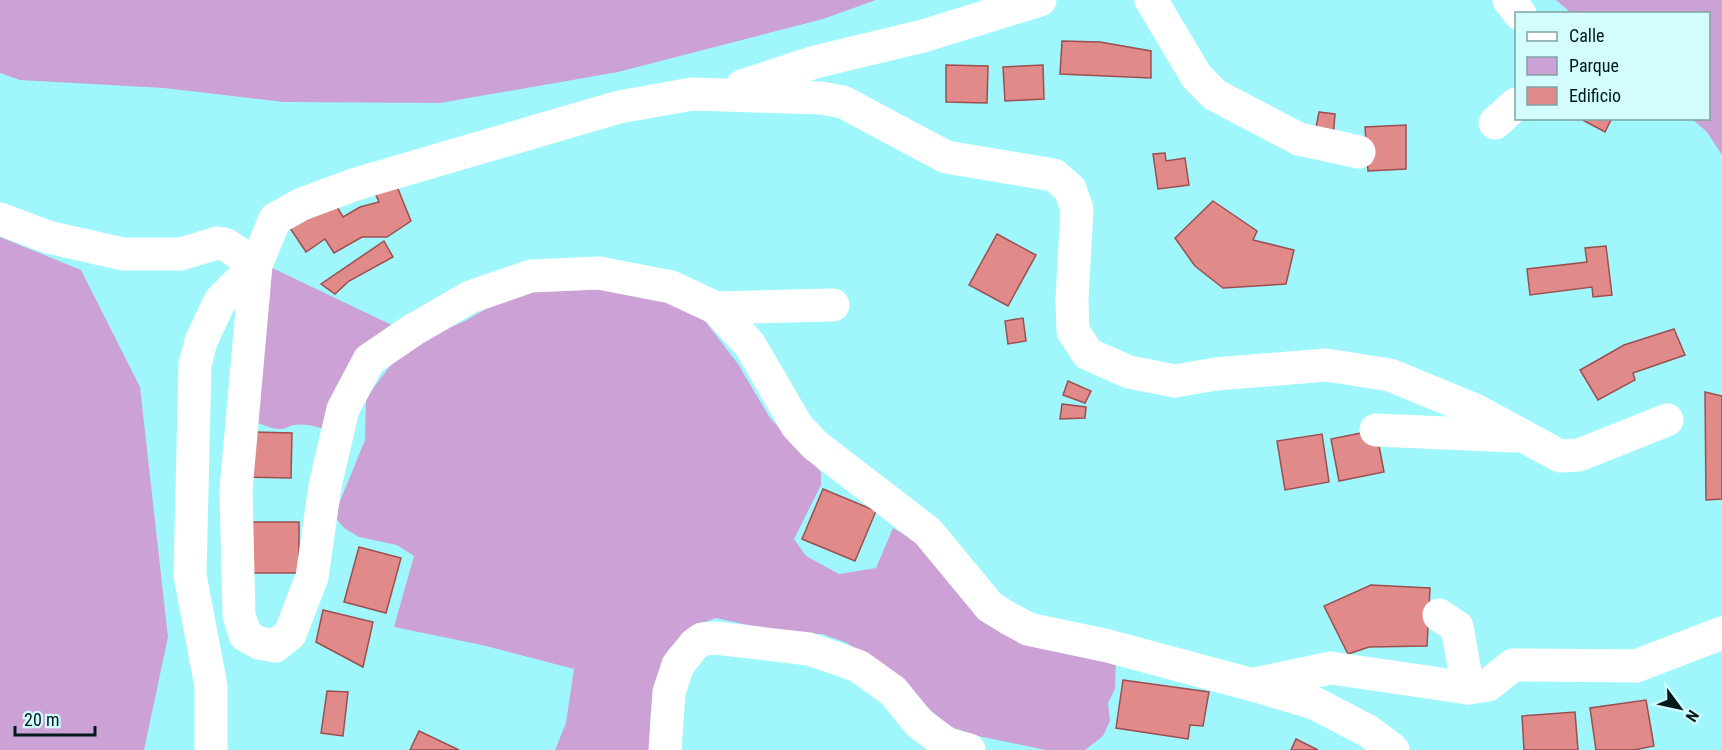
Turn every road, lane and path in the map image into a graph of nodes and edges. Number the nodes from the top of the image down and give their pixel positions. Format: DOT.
graph roads {
  1 [pos="1040,0"];
  2 [pos="1151,0"];
  3 [pos="1509,0"];
  4 [pos="1518,12"];
  5 [pos="720,93"];
  6 [pos="1359,152"];
  7 [pos="0,219"];
  8 [pos="256,265"];
  9 [pos="833,305"];
  10 [pos="717,308"];
  11 [pos="1666,420"];
  12 [pos="1376,430"];
  13 [pos="1524,436"];
  14 [pos="1439,615"];
  15 [pos="1722,633"];
  16 [pos="1253,684"];
  17 [pos="1468,688"];
  18 [pos="211,750"];
  19 [pos="665,750"];
  20 [pos="969,750"];
  21 [pos="1393,750"];
  1 -- 5 [label="street"];
  2 -- 6 [label="street"];
  3 -- 4 [label="street"];
  5 -- 8 [label="street"];
  5 -- 13 [label="street"];
  7 -- 8 [label="street"];
  8 -- 10 [label="street"];
  8 -- 18 [label="street"];
  9 -- 10 [label="street"];
  10 -- 16 [label="street"];
  11 -- 13 [label="street"];
  12 -- 13 [label="street"];
  14 -- 17 [label="street"];
  15 -- 17 [label="street"];
  16 -- 17 [label="street"];
  16 -- 21 [label="street"];
  19 -- 20 [label="street"];
}
